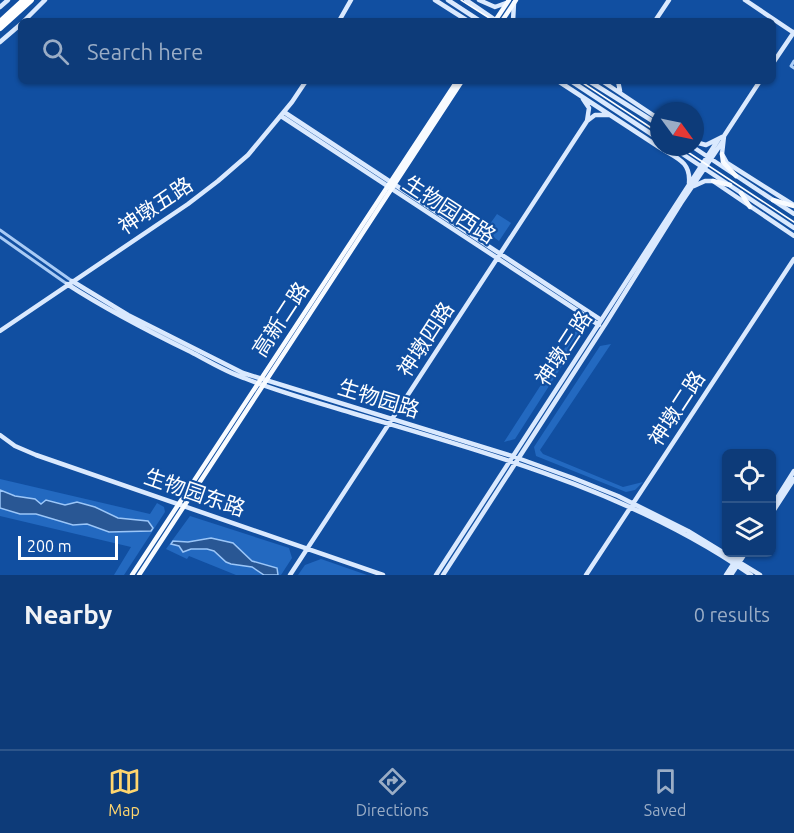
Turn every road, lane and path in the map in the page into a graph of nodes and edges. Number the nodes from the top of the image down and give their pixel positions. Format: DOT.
graph roads {
  1 [pos="8,0"];
  2 [pos="24,0"];
  3 [pos="31,0"];
  4 [pos="45,0"];
  5 [pos="351,0"];
  6 [pos="435,0"];
  7 [pos="448,0"];
  8 [pos="466,0"];
  9 [pos="479,0"];
  10 [pos="669,0"];
  11 [pos="745,0"];
  12 [pos="512,1"];
  13 [pos="474,5"];
  14 [pos="0,7"];
  15 [pos="495,7"];
  16 [pos="26,18"];
  17 [pos="341,18"];
  18 [pos="463,18"];
  19 [pos="474,18"];
  20 [pos="492,18"];
  21 [pos="498,18"];
  22 [pos="504,18"];
  23 [pos="513,18"];
  24 [pos="657,18"];
  25 [pos="773,18"];
  26 [pos="776,20"];
  27 [pos="0,21"];
  28 [pos="18,26"];
  29 [pos="0,28"];
  30 [pos="794,32"];
  31 [pos="0,42"];
  32 [pos="776,59"];
  33 [pos="794,62"];
  34 [pos="794,68"];
  35 [pos="304,84"];
  36 [pos="457,84"];
  37 [pos="562,84"];
  38 [pos="576,84"];
  39 [pos="594,84"];
  40 [pos="606,84"];
  41 [pos="619,84"];
  42 [pos="758,84"];
  43 [pos="621,94"];
  44 [pos="579,95"];
  45 [pos="650,112"];
  46 [pos="282,114"];
  47 [pos="612,116"];
  48 [pos="650,119"];
  49 [pos="587,122"];
  50 [pos="623,124"];
  51 [pos="645,130"];
  52 [pos="650,133"];
  53 [pos="722,139"];
  54 [pos="650,141"];
  55 [pos="704,145"];
  56 [pos="704,154"];
  57 [pos="722,154"];
  58 [pos="673,156"];
  59 [pos="680,156"];
  60 [pos="686,156"];
  61 [pos="708,158"];
  62 [pos="686,164"];
  63 [pos="703,167"];
  64 [pos="736,176"];
  65 [pos="713,182"];
  66 [pos="729,185"];
  67 [pos="391,186"];
  68 [pos="690,186"];
  69 [pos="741,193"];
  70 [pos="773,200"];
  71 [pos="794,206"];
  72 [pos="750,207"];
  73 [pos="794,214"];
  74 [pos="794,228"];
  75 [pos="0,230"];
  76 [pos="794,236"];
  77 [pos="0,237"];
  78 [pos="499,256"];
  79 [pos="794,259"];
  80 [pos="69,283"];
  81 [pos="602,324"];
  82 [pos="0,331"];
  83 [pos="262,382"];
  84 [pos="390,422"];
  85 [pos="0,435"];
  86 [pos="513,459"];
  87 [pos="794,471"];
  88 [pos="794,479"];
  89 [pos="773,503"];
  90 [pos="181,505"];
  91 [pos="631,506"];
  92 [pos="776,506"];
  93 [pos="308,548"];
  94 [pos="739,557"];
  95 [pos="742,557"];
  96 [pos="737,562"];
  97 [pos="132,575"];
  98 [pos="139,575"];
  99 [pos="291,575"];
  100 [pos="382,575"];
  101 [pos="436,575"];
  102 [pos="443,575"];
  103 [pos="586,575"];
  104 [pos="726,575"];
  105 [pos="731,575"];
  106 [pos="751,575"];
  107 [pos="760,575"];
  1 -- 14 [label="street"];
  2 -- 27 [label="highway"];
  3 -- 29 [label="highway"];
  4 -- 16 [label="street"];
  5 -- 17 [label="street"];
  6 -- 18 [label="street"];
  7 -- 19 [label="street"];
  8 -- 13 [label="street"];
  9 -- 15 [label="street"];
  10 -- 24 [label="street"];
  11 -- 25 [label="street"];
  12 -- 15 [label="street"];
  12 -- 21 [label="main road"];
  12 -- 22 [label="main road"];
  12 -- 23 [label="street"];
  13 -- 15 [label="street"];
  13 -- 20 [label="street"];
  26 -- 30 [label="street"];
  28 -- 31 [label="street"];
  30 -- 32 [label="street"];
  33 -- 34 [label="street"];
  35 -- 46 [label="street, 神墩五路"];
  36 -- 67 [label="main road, 高新二路"];
  37 -- 44 [label="street"];
  38 -- 51 [label="street"];
  39 -- 48 [label="street"];
  40 -- 43 [label="street"];
  41 -- 43 [label="street"];
  42 -- 53 [label="street, 神墩三路"];
  43 -- 45 [label="street"];
  44 -- 47 [label="street"];
  44 -- 49 [label="street"];
  46 -- 67 [label="street, 生物园西路"];
  46 -- 80 [label="street, 神墩五路"];
  47 -- 49 [label="street"];
  47 -- 50 [label="street"];
  49 -- 78 [label="street, 神墩四路"];
  50 -- 51 [label="street"];
  50 -- 54 [label="street"];
  51 -- 52 [label="street"];
  53 -- 55 [label="street"];
  53 -- 57 [label="street"];
  53 -- 61 [label="street, 神墩三路"];
  56 -- 61 [label="street"];
  57 -- 64 [label="main road"];
  57 -- 71 [label="street"];
  58 -- 62 [label="street"];
  59 -- 62 [label="street"];
  60 -- 63 [label="street"];
  61 -- 63 [label="street, 神墩三路"];
  61 -- 64 [label="street"];
  62 -- 68 [label="street"];
  63 -- 66 [label="street"];
  63 -- 68 [label="street, 神墩三路"];
  64 -- 70 [label="street"];
  65 -- 66 [label="main road"];
  65 -- 68 [label="street"];
  65 -- 72 [label="street"];
  66 -- 69 [label="street"];
  67 -- 78 [label="street, 生物园西路"];
  67 -- 83 [label="main road, 高新二路"];
  68 -- 81 [label="street, 神墩三路"];
  69 -- 72 [label="main road"];
  69 -- 74 [label="street"];
  70 -- 71 [label="main road"];
  70 -- 73 [label="street"];
  72 -- 76 [label="street"];
  75 -- 80 [label="street, 生物园路"];
  77 -- 80 [label="street, 生物园路"];
  78 -- 81 [label="street, 生物园西路"];
  78 -- 84 [label="street, 神墩四路"];
  79 -- 91 [label="street, 神墩二路"];
  80 -- 82 [label="street, 神墩五路"];
  80 -- 83 [label="street, 生物园路"];
  81 -- 86 [label="street, 神墩三路"];
  83 -- 84 [label="street, 生物园路"];
  83 -- 90 [label="main road, 高新二路"];
  84 -- 86 [label="street, 生物园路"];
  84 -- 93 [label="street, 神墩四路"];
  85 -- 90 [label="street, 生物园东路"];
  86 -- 91 [label="street, 生物园路"];
  86 -- 101 [label="street, 神墩三路"];
  86 -- 102 [label="street, 神墩三路"];
  87 -- 89 [label="street"];
  88 -- 92 [label="street"];
  90 -- 93 [label="street, 生物园东路"];
  90 -- 97 [label="main road, 高新二路"];
  90 -- 98 [label="main road, 高新二路"];
  91 -- 96 [label="street, 生物园路"];
  91 -- 103 [label="street, 神墩二路"];
  93 -- 99 [label="street, 神墩四路"];
  93 -- 100 [label="street, 生物园东路"];
  94 -- 96 [label="street"];
  95 -- 96 [label="street"];
  96 -- 104 [label="street"];
  96 -- 105 [label="street"];
  96 -- 106 [label="street, 生物园路"];
  96 -- 107 [label="street, 生物园路"];
}
